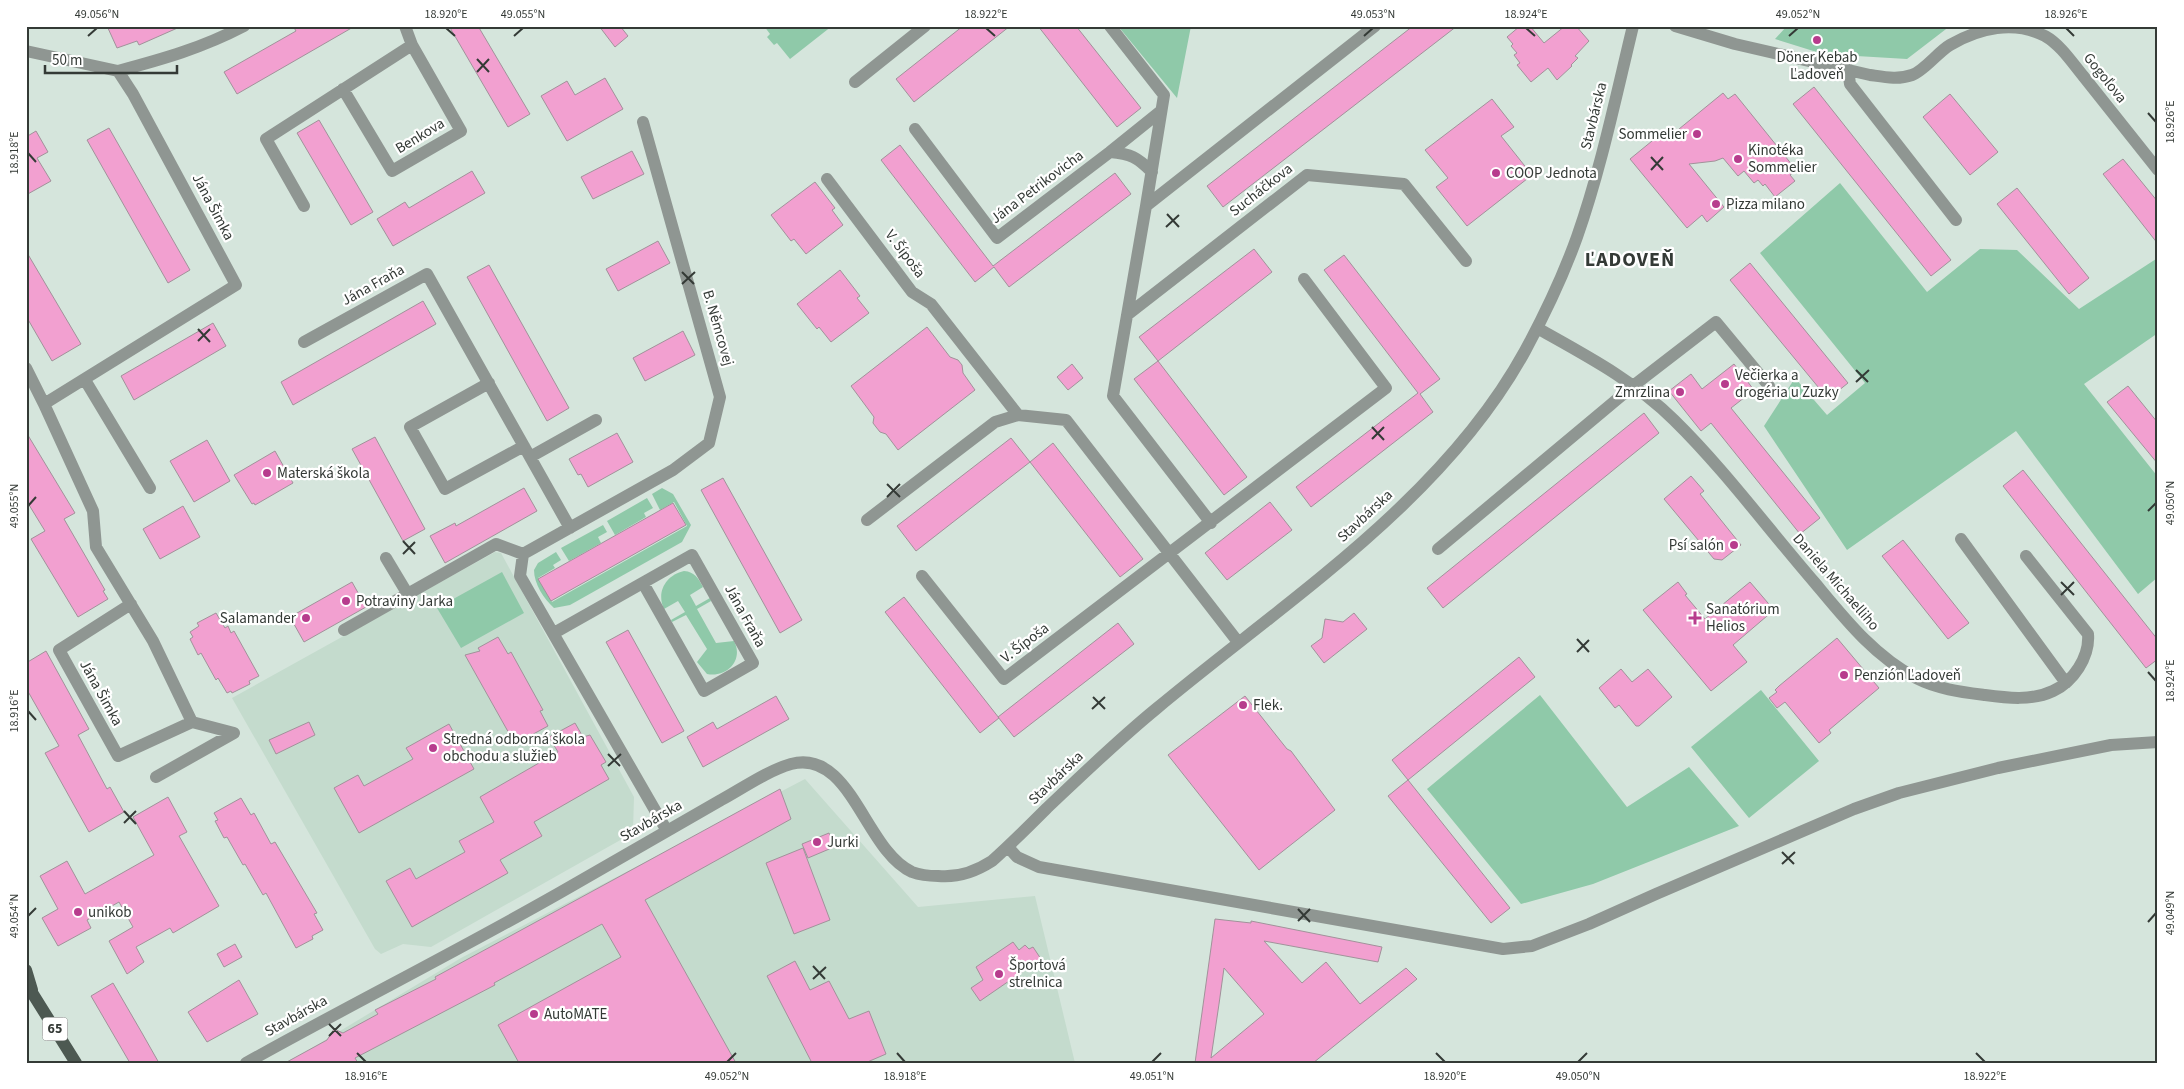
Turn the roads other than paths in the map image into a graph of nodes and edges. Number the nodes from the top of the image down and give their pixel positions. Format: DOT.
graph roads {
  1 [pos="244,26"];
  2 [pos="405,26"];
  3 [pos="926,26"];
  4 [pos="1110,26"];
  5 [pos="1374,26"];
  6 [pos="1633,26"];
  7 [pos="1678,27"];
  8 [pos="412,45"];
  9 [pos="26,52"];
  10 [pos="1848,69"];
  11 [pos="118,71"];
  12 [pos="855,82"];
  13 [pos="343,90"];
  14 [pos="1162,111"];
  15 [pos="642,122"];
  16 [pos="915,129"];
  17 [pos="1110,152"];
  18 [pos="2158,170"];
  19 [pos="1152,172"];
  20 [pos="827,179"];
  21 [pos="304,206"];
  22 [pos="1146,206"];
  23 [pos="1956,220"];
  24 [pos="1466,261"];
  25 [pos="1304,279"];
  26 [pos="1127,315"];
  27 [pos="1536,328"];
  28 [pos="304,342"];
  29 [pos="26,368"];
  30 [pos="85,380"];
  31 [pos="489,383"];
  32 [pos="1633,386"];
  33 [pos="1769,386"];
  34 [pos="44,404"];
  35 [pos="1018,415"];
  36 [pos="596,420"];
  37 [pos="527,451"];
  38 [pos="150,488"];
  39 [pos="867,520"];
  40 [pos="1212,523"];
  41 [pos="570,528"];
  42 [pos="1961,539"];
  43 [pos="1438,549"];
  44 [pos="1169,552"];
  45 [pos="523,554"];
  46 [pos="2026,556"];
  47 [pos="386,558"];
  48 [pos="922,576"];
  49 [pos="643,583"];
  50 [pos="407,593"];
  51 [pos="131,604"];
  52 [pos="344,630"];
  53 [pos="554,633"];
  54 [pos="1238,642"];
  55 [pos="2066,683"];
  56 [pos="192,722"];
  57 [pos="2158,742"];
  58 [pos="156,777"];
  59 [pos="666,831"];
  60 [pos="1008,847"];
  61 [pos="26,970"];
  62 [pos="26,983"];
  63 [pos="34,995"];
  64 [pos="76,1063"];
  65 [pos="246,1063"];
  1 -- 11 [label="street"];
  2 -- 8 [label="street, Benkova"];
  3 -- 12 [label="street"];
  4 -- 14 [label="street"];
  5 -- 22 [label="street"];
  6 -- 27 [label="street, Stavbárska"];
  7 -- 10 [label="street, Gogoľova"];
  8 -- 13 [label="street"];
  8 -- 13 [label="street, Benkova"];
  9 -- 11 [label="street"];
  10 -- 18 [label="street, Gogoľova"];
  10 -- 23 [label="street"];
  11 -- 30 [label="street, Jána Šimka"];
  13 -- 21 [label="street"];
  14 -- 17 [label="street, Jána Petrikovicha"];
  14 -- 19 [label="street"];
  15 -- 41 [label="street, B. Němcovej"];
  16 -- 17 [label="street, Jána Petrikovicha"];
  17 -- 19 [label="street"];
  19 -- 22 [label="street"];
  20 -- 35 [label="street, V. Šípoša"];
  22 -- 26 [label="street"];
  24 -- 26 [label="street, Sucháčkova"];
  25 -- 40 [label="street"];
  26 -- 40 [label="street"];
  27 -- 32 [label="street, Daniela Michaelliho"];
  27 -- 54 [label="street, Stavbárska"];
  28 -- 31 [label="street, Jána Fraňa"];
  29 -- 34 [label="street"];
  30 -- 34 [label="street, Jána Šimka"];
  30 -- 38 [label="street"];
  31 -- 37 [label="street, Jána Fraňa"];
  31 -- 37 [label="street"];
  32 -- 33 [label="street"];
  32 -- 43 [label="street"];
  32 -- 55 [label="street, Daniela Michaelliho"];
  34 -- 51 [label="street"];
  35 -- 39 [label="street"];
  35 -- 44 [label="street"];
  36 -- 37 [label="street"];
  37 -- 41 [label="street, Jána Fraňa"];
  40 -- 44 [label="street"];
  41 -- 45 [label="street"];
  42 -- 55 [label="street"];
  44 -- 48 [label="street, V. Šípoša"];
  44 -- 54 [label="street"];
  45 -- 50 [label="street"];
  45 -- 53 [label="street"];
  46 -- 55 [label="street, Daniela Michaelliho"];
  47 -- 50 [label="street"];
  49 -- 49 [label="street, Jána Fraňa"];
  49 -- 53 [label="street, Jána Fraňa"];
  50 -- 52 [label="street"];
  51 -- 56 [label="street"];
  51 -- 56 [label="street, Jána Šimka"];
  53 -- 59 [label="street"];
  54 -- 60 [label="street, Stavbárska"];
  56 -- 58 [label="street"];
  57 -- 60 [label="street"];
  59 -- 60 [label="street, Stavbárska"];
  59 -- 65 [label="street, Stavbárska"];
  61 -- 63 [label="main road, 65"];
  62 -- 63 [label="main road, 65"];
  63 -- 64 [label="main road, 65"];
}
